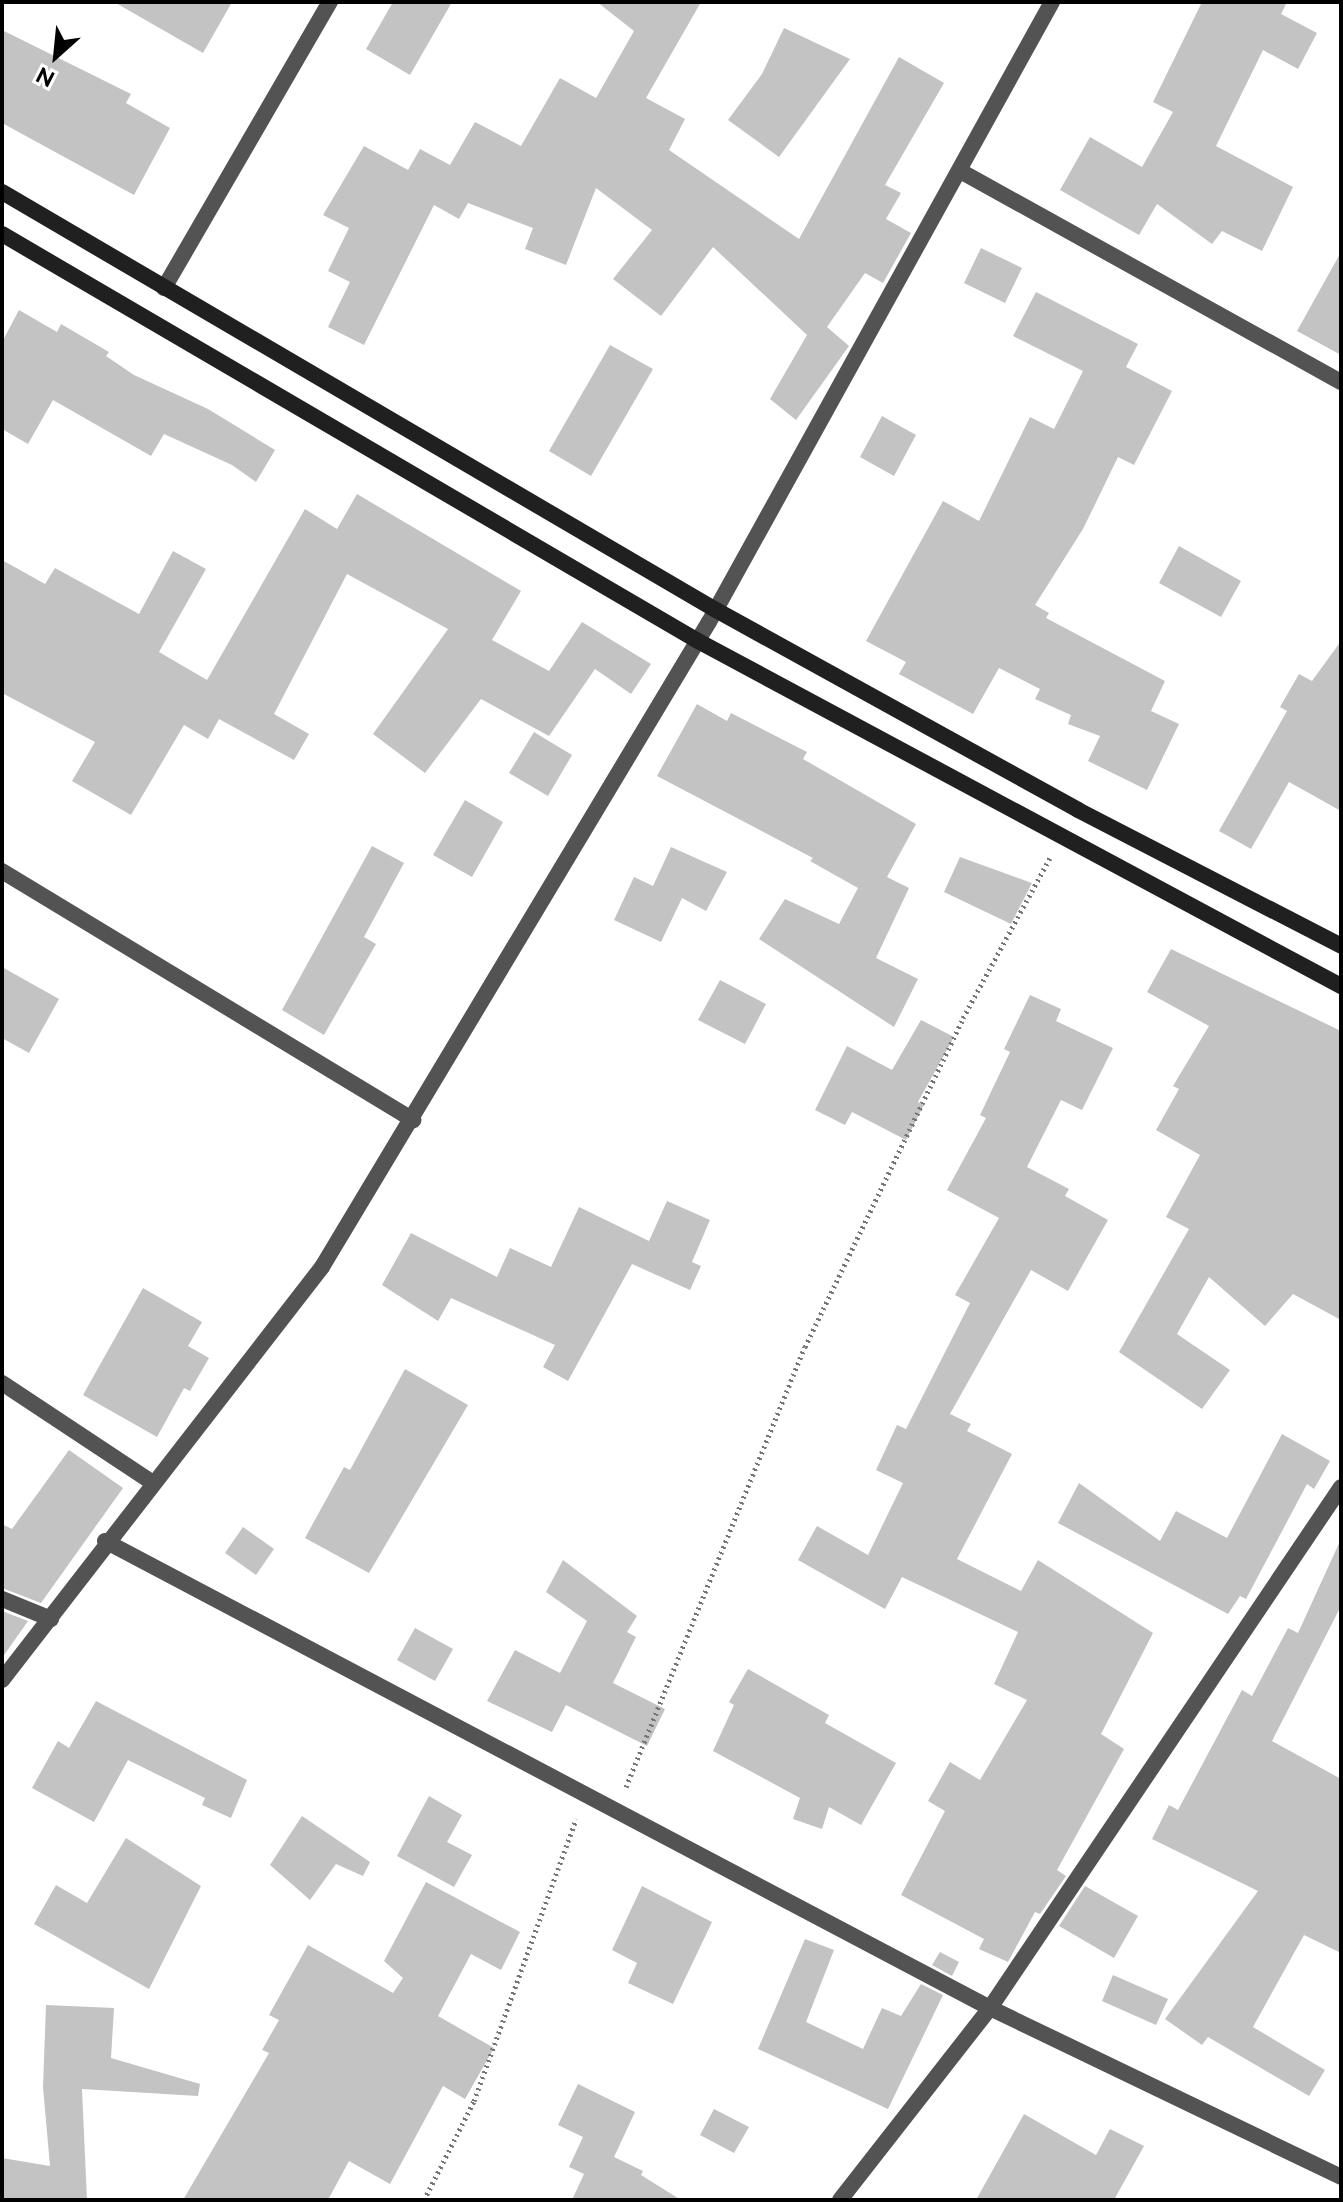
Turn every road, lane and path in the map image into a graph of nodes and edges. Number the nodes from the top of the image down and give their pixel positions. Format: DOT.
graph roads {
  1 [pos="330,2"];
  2 [pos="1052,2"];
  3 [pos="962,172"];
  4 [pos="2,192"];
  5 [pos="2,234"];
  6 [pos="164,288"];
  7 [pos="1341,382"];
  8 [pos="716,610"];
  9 [pos="698,641"];
  10 [pos="1060,840"];
  11 [pos="2,871"];
  12 [pos="1341,946"];
  13 [pos="1341,986"];
  14 [pos="413,1120"];
  15 [pos="2,1383"];
  16 [pos="153,1483"];
  17 [pos="1341,1487"];
  18 [pos="105,1541"];
  19 [pos="2,1599"];
  20 [pos="51,1619"];
  21 [pos="2,1680"];
  22 [pos="585,1793"];
  23 [pos="617,1810"];
  24 [pos="990,2008"];
  25 [pos="1341,2177"];
  26 [pos="424,2200"];
  27 [pos="840,2200"];
  1 -- 6 [label="street"];
  2 -- 3 [label="street"];
  3 -- 7 [label="street"];
  3 -- 8 [label="street"];
  4 -- 6 [label="main road"];
  5 -- 9 [label="main road"];
  6 -- 8 [label="main road"];
  8 -- 9 [label="street"];
  8 -- 12 [label="main road"];
  9 -- 10 [label="main road"];
  9 -- 14 [label="street"];
  10 -- 13 [label="main road"];
  10 -- 23 [label="path"];
  11 -- 14 [label="street"];
  14 -- 16 [label="street"];
  15 -- 16 [label="street"];
  16 -- 18 [label="street"];
  17 -- 24 [label="street"];
  18 -- 20 [label="street"];
  18 -- 22 [label="street"];
  19 -- 20 [label="street"];
  20 -- 21 [label="street"];
  22 -- 23 [label="street"];
  22 -- 26 [label="path"];
  23 -- 24 [label="street"];
  24 -- 25 [label="street"];
  24 -- 27 [label="street"];
}
